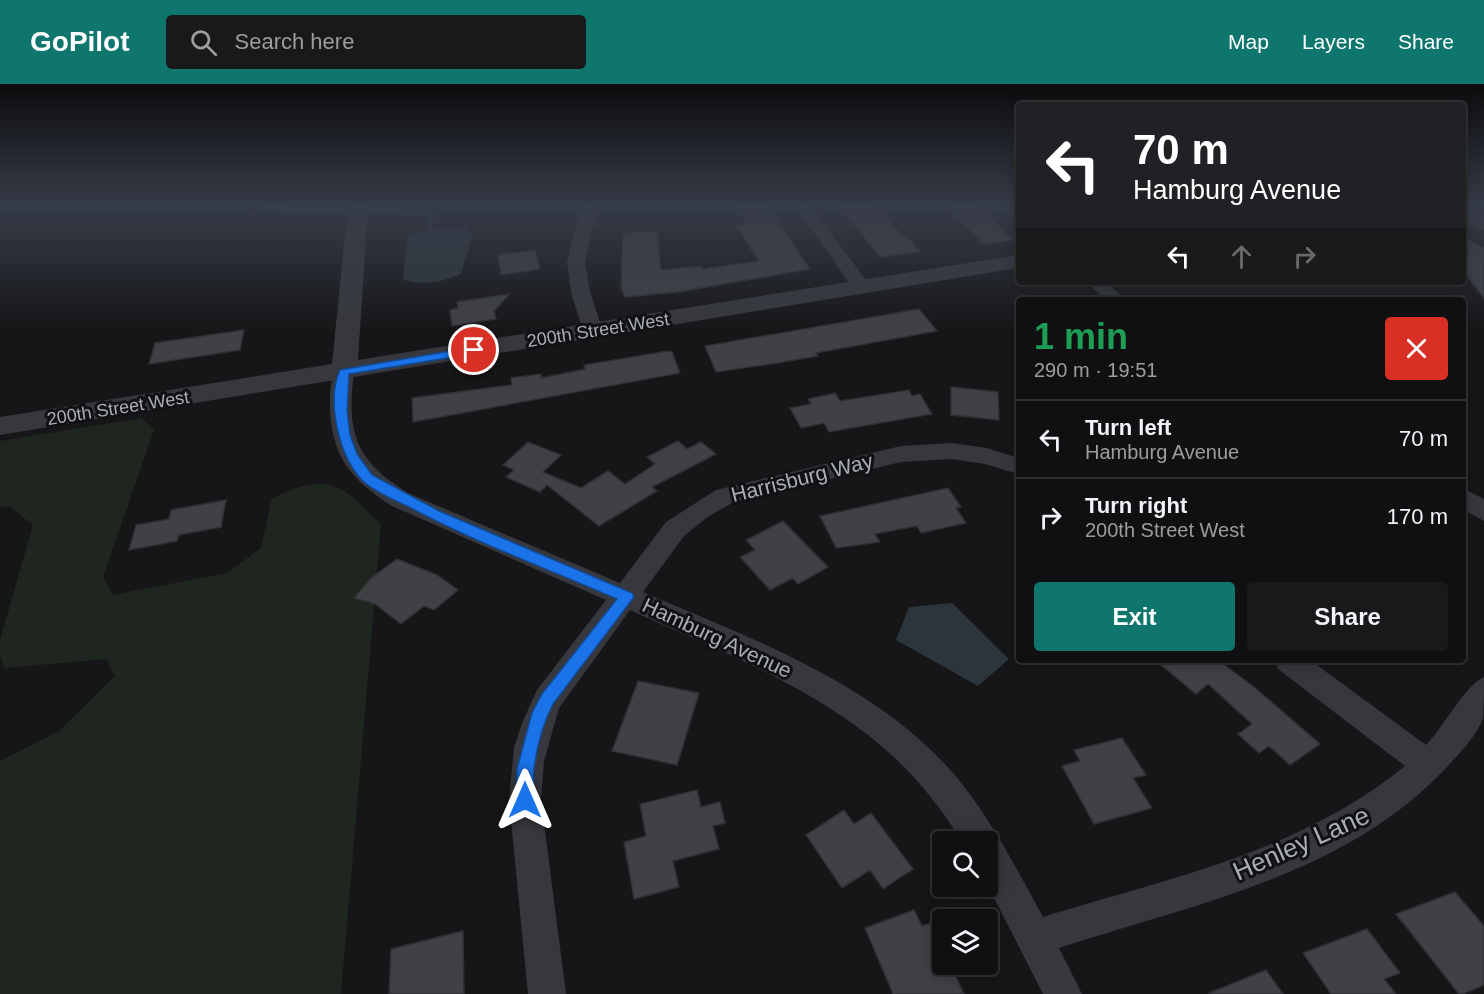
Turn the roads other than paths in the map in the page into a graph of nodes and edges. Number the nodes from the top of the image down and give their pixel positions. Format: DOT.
graph roads {
  1 [pos="354,248"];
  2 [pos="579,248"];
  3 [pos="834,248"];
  4 [pos="1016,262"];
  5 [pos="1099,285"];
  6 [pos="862,287"];
  7 [pos="1113,297"];
  8 [pos="593,331"];
  9 [pos="344,372"];
  10 [pos="0,426"];
  11 [pos="1016,465"];
  12 [pos="1466,499"];
  13 [pos="1484,512"];
  14 [pos="627,597"];
  15 [pos="1292,663"];
  16 [pos="1484,690"];
  17 [pos="1429,766"];
  18 [pos="975,831"];
  19 [pos="998,869"];
  20 [pos="1035,938"];
  21 [pos="547,994"];
  22 [pos="1063,994"];
  1 -- 9 [label="street, Hamburg Avenue"];
  2 -- 8 [label="street"];
  3 -- 6 [label="street"];
  4 -- 6 [label="street, 200th Street West"];
  5 -- 7 [label="street"];
  6 -- 8 [label="street, 200th Street West"];
  8 -- 9 [label="street, 200th Street West"];
  9 -- 10 [label="street, 200th Street West"];
  9 -- 14 [label="street, Hamburg Avenue"];
  11 -- 14 [label="street, Harrisburg Way"];
  12 -- 13 [label="street"];
  14 -- 18 [label="street, Hamburg Avenue"];
  14 -- 21 [label="street, Harrisburg Way"];
  15 -- 17 [label="street"];
  16 -- 17 [label="street, Henley Lane"];
  17 -- 20 [label="street, Henley Lane"];
  19 -- 20 [label="street"];
  20 -- 22 [label="street"];
}
